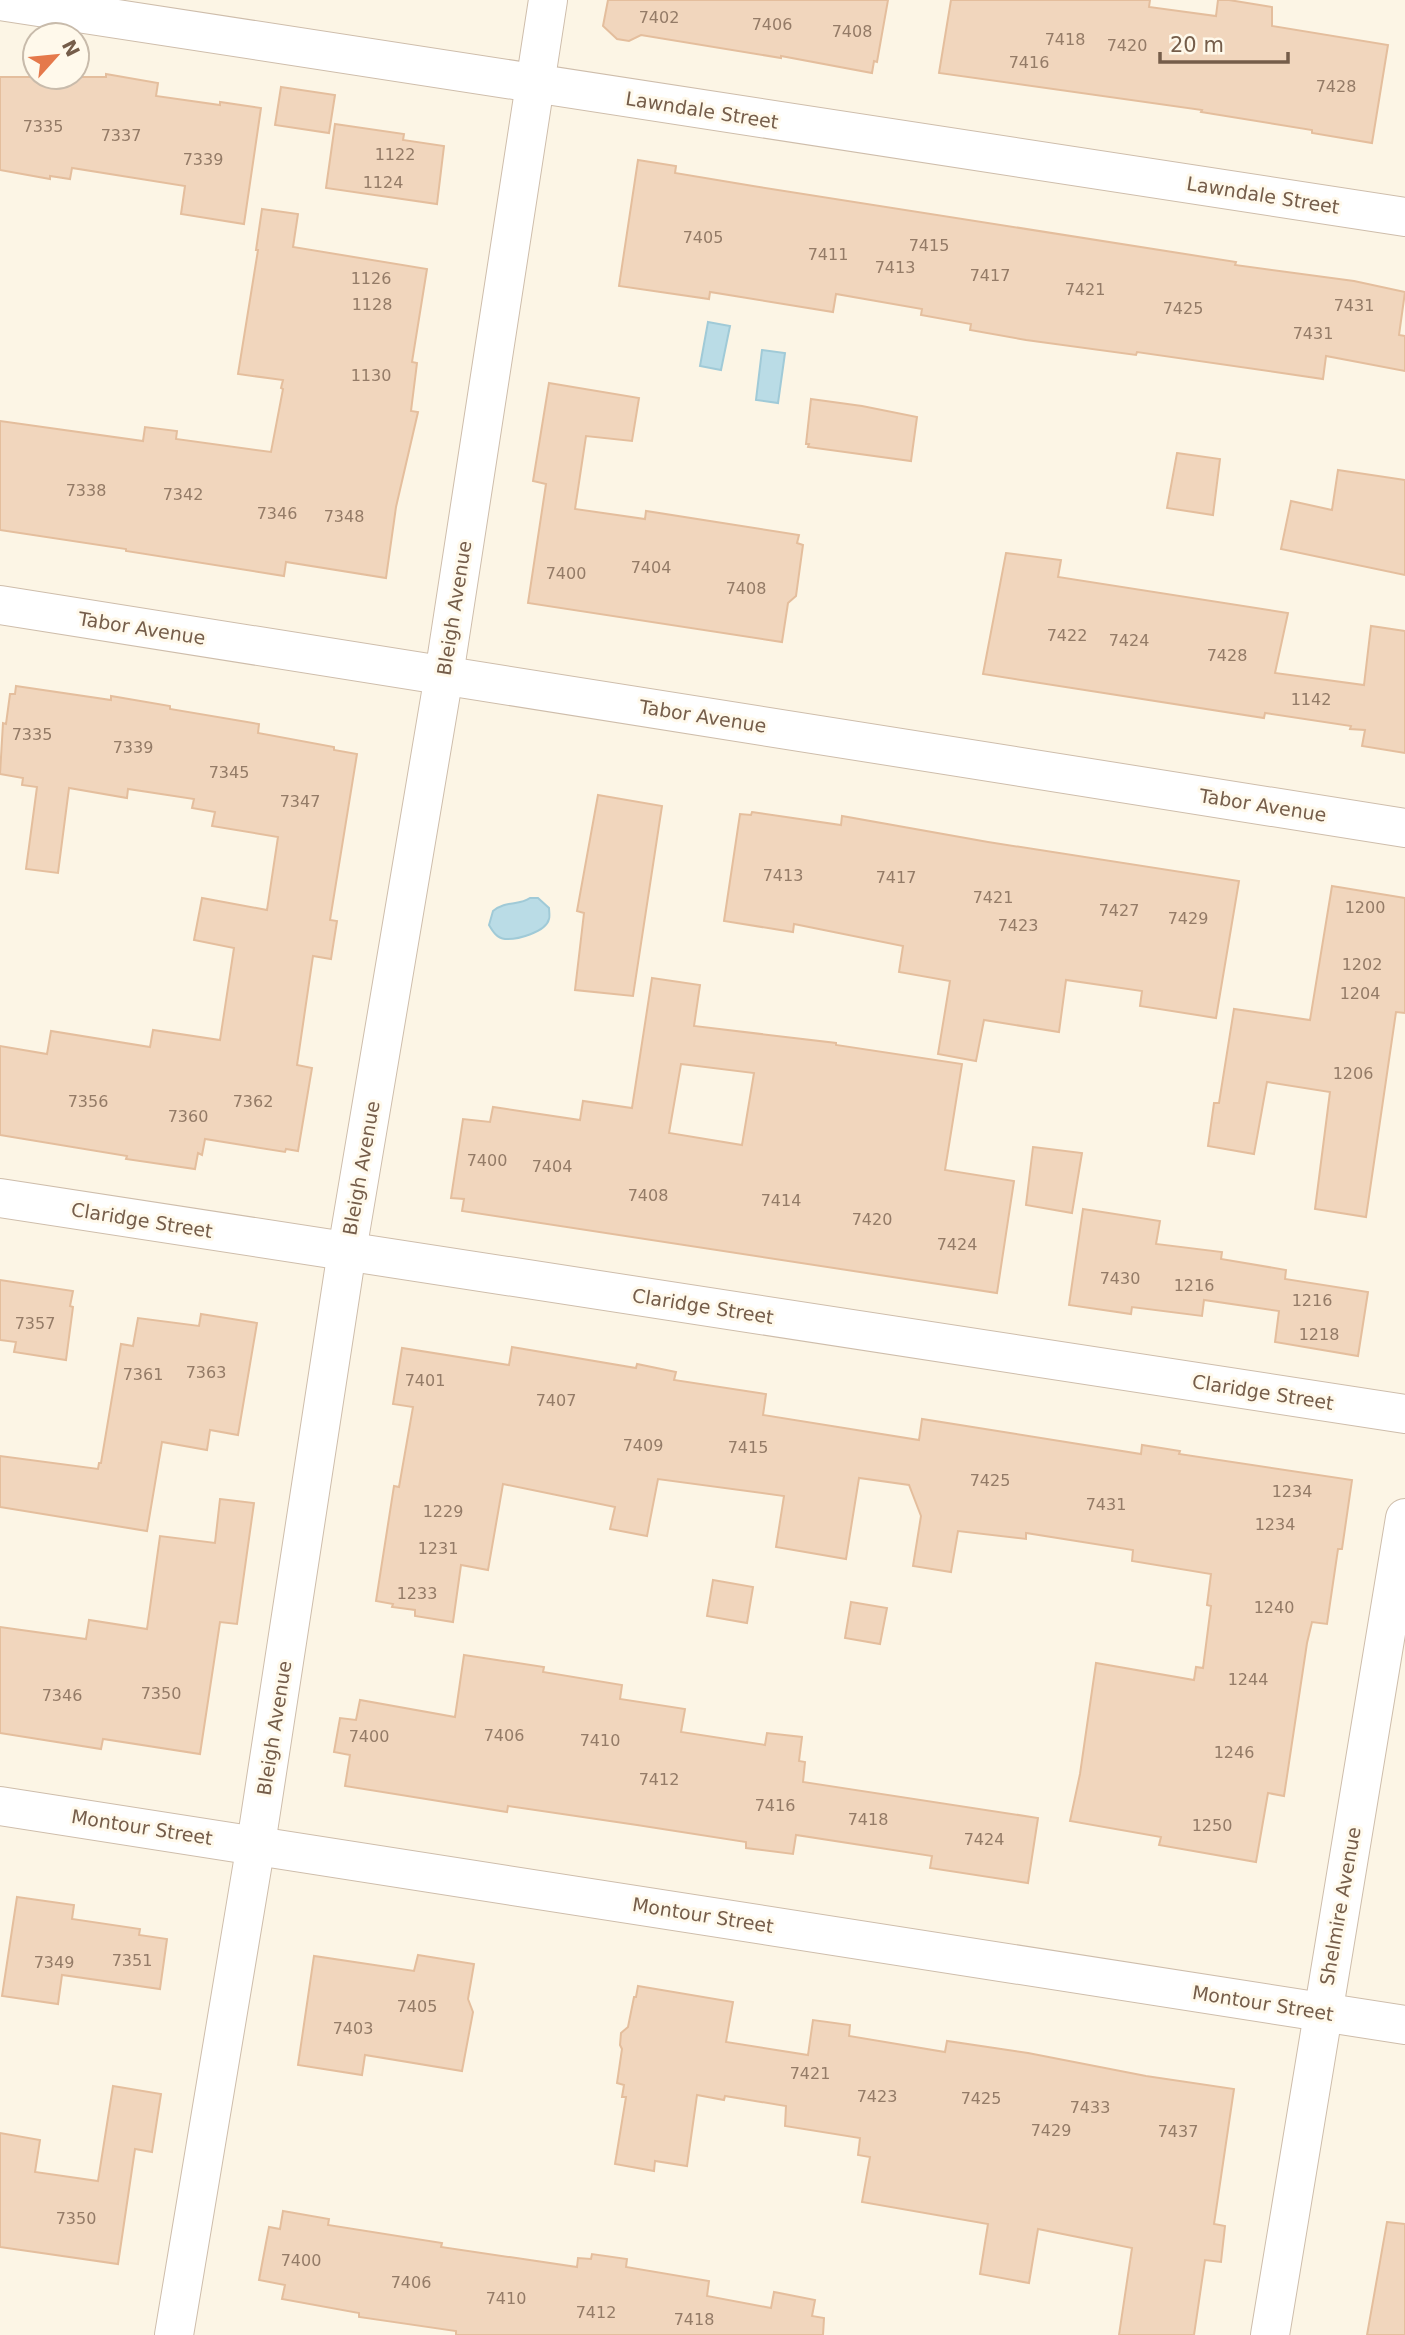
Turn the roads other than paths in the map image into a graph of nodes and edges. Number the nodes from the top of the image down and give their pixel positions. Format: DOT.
graph roads {
  1 [pos="548,0"];
  2 [pos="0,1"];
  3 [pos="534,85"];
  4 [pos="1405,217"];
  5 [pos="0,605"];
  6 [pos="444,675"];
  7 [pos="1405,828"];
  8 [pos="0,1198"];
  9 [pos="347,1251"];
  10 [pos="1405,1414"];
  11 [pos="1405,1518"];
  12 [pos="0,1806"];
  13 [pos="257,1844"];
  14 [pos="1322,2012"];
  15 [pos="1405,2025"];
  16 [pos="174,2335"];
  17 [pos="1270,2335"];
  1 -- 3 [label="street, Bleigh Avenue"];
  2 -- 3 [label="street, Lawndale Street"];
  3 -- 4 [label="street, Lawndale Street"];
  3 -- 6 [label="street, Bleigh Avenue"];
  5 -- 6 [label="street, Tabor Avenue"];
  6 -- 7 [label="street, Tabor Avenue"];
  6 -- 9 [label="street, Bleigh Avenue"];
  8 -- 9 [label="street, Claridge Street"];
  9 -- 10 [label="street, Claridge Street"];
  9 -- 13 [label="street, Bleigh Avenue"];
  11 -- 14 [label="street, Shelmire Avenue"];
  12 -- 13 [label="street, Montour Street"];
  13 -- 14 [label="street, Montour Street"];
  13 -- 16 [label="street, Bleigh Avenue"];
  14 -- 15 [label="street, Montour Street"];
  14 -- 17 [label="street, Shelmire Avenue"];
}
